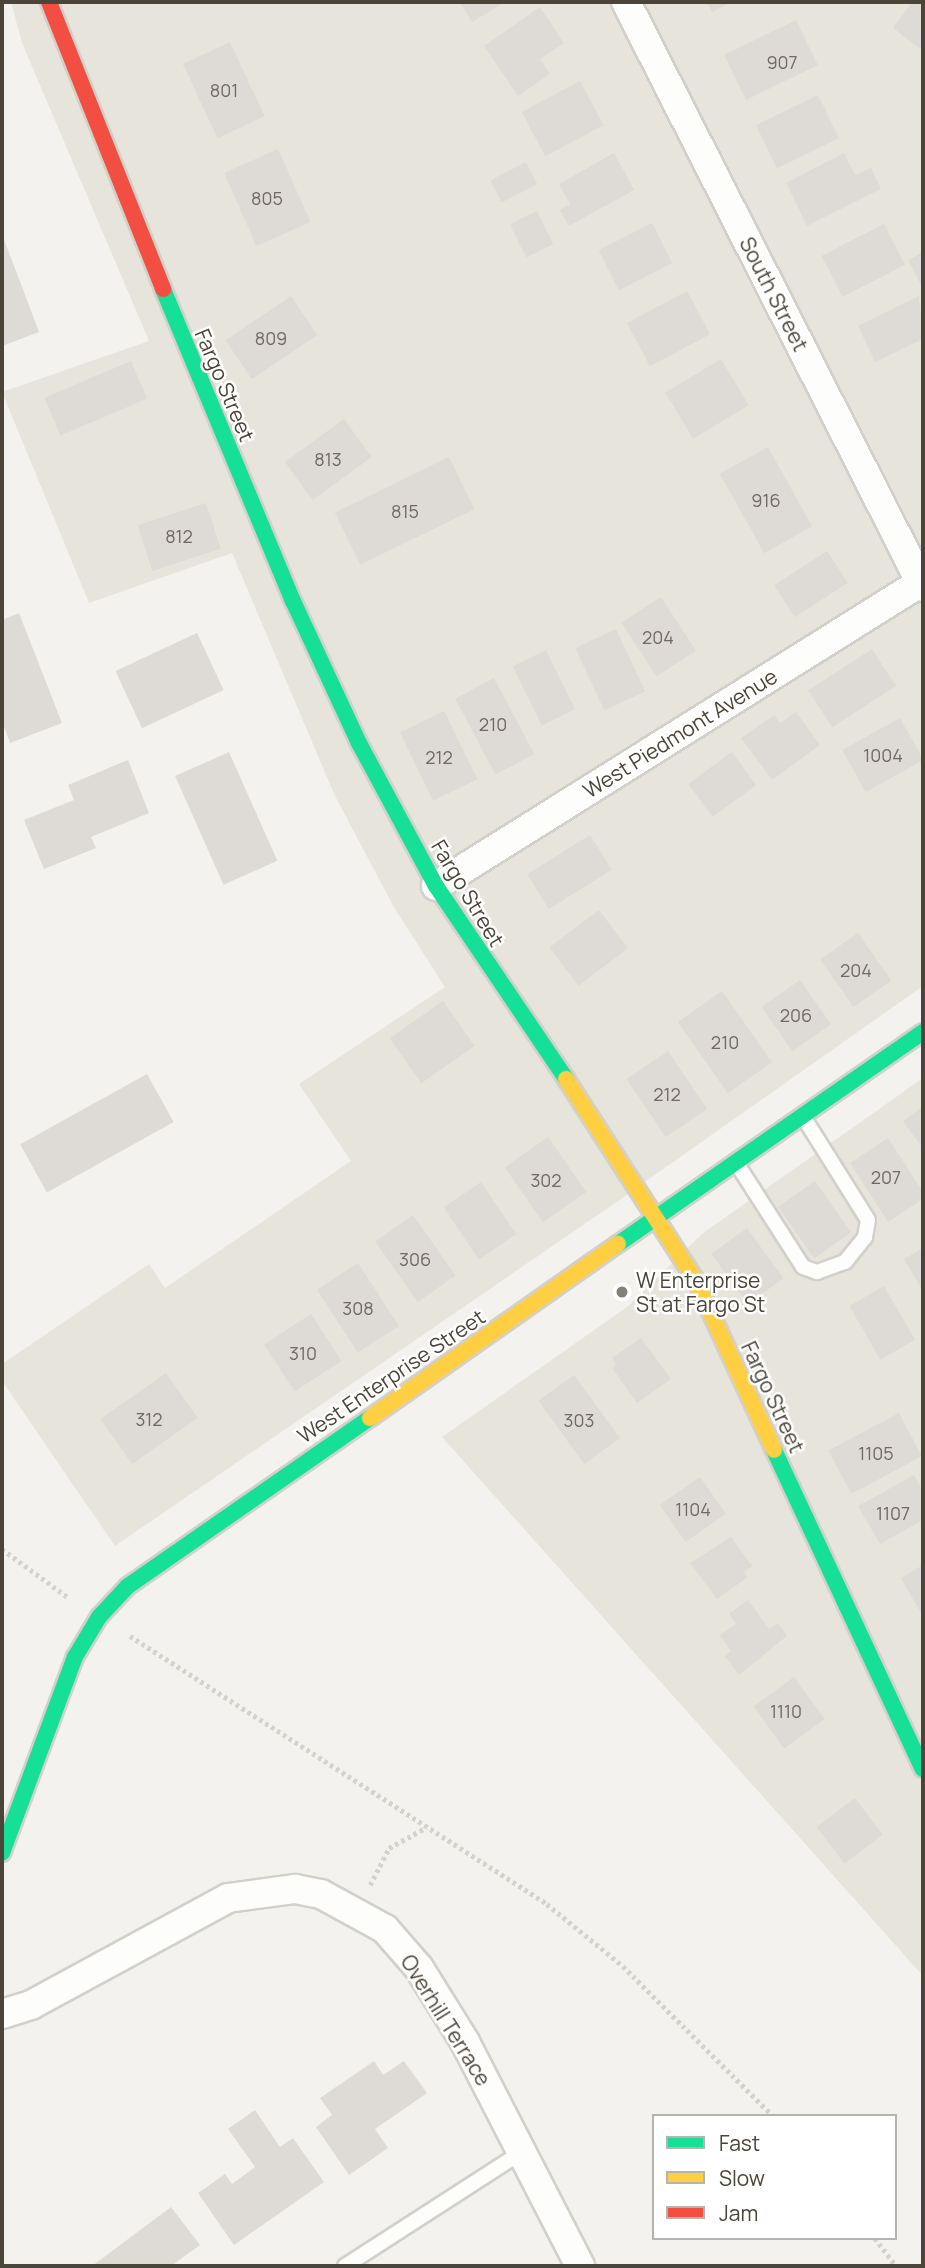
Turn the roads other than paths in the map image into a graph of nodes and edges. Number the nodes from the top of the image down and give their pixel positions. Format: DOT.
graph roads {
  1 [pos="49,2"];
  2 [pos="626,2"];
  3 [pos="923,584"];
  4 [pos="436,886"];
  5 [pos="923,1032"];
  6 [pos="803,1116"];
  7 [pos="736,1163"];
  8 [pos="659,1216"];
  9 [pos="923,1769"];
  10 [pos="2,1853"];
  11 [pos="2,2014"];
  12 [pos="522,2151"];
  13 [pos="345,2266"];
  14 [pos="580,2266"];
  1 -- 4 [label="street, Fargo Street"];
  2 -- 3 [label="street, South Street"];
  3 -- 4 [label="street, West Piedmont Avenue"];
  4 -- 8 [label="street, Fargo Street"];
  5 -- 6 [label="street, West Enterprise Street"];
  6 -- 7 [label="street, West Enterprise Street"];
  6 -- 7 [label="lane"];
  7 -- 8 [label="street, West Enterprise Street"];
  8 -- 9 [label="street, Fargo Street"];
  8 -- 10 [label="street, West Enterprise Street"];
  11 -- 12 [label="street, Overhill Terrace"];
  12 -- 13 [label="lane"];
  12 -- 14 [label="street, Overhill Terrace"];
}
